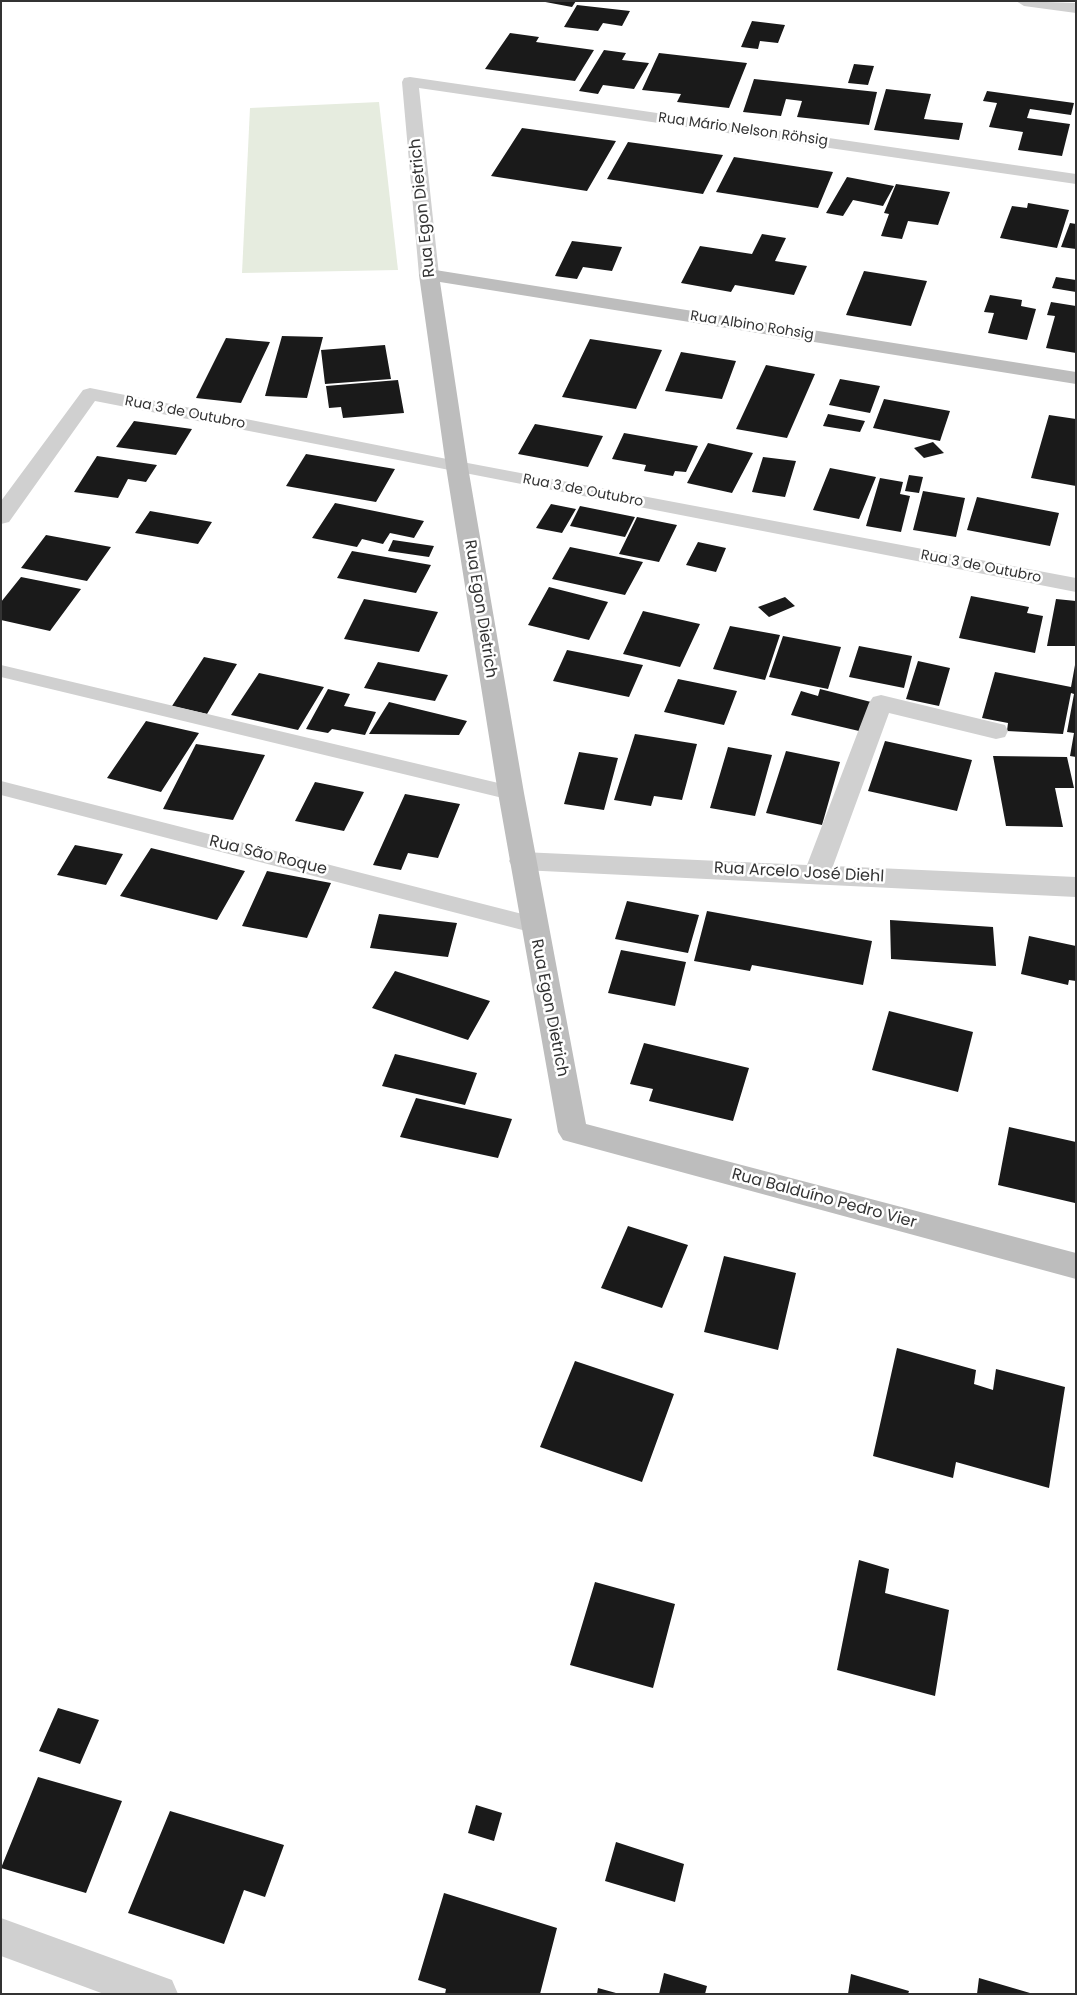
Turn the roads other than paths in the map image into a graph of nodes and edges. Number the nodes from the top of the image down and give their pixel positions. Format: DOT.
graph roads {
  1 [pos="1024,1"];
  2 [pos="1076,8"];
  3 [pos="410,82"];
  4 [pos="1076,179"];
  5 [pos="429,275"];
  6 [pos="1076,378"];
  7 [pos="457,467"];
  8 [pos="1,518"];
  9 [pos="1076,585"];
  10 [pos="1,671"];
  11 [pos="996,731"];
  12 [pos="1,788"];
  13 [pos="511,793"];
  14 [pos="522,861"];
  15 [pos="817,874"];
  16 [pos="1076,887"];
  17 [pos="534,925"];
  18 [pos="573,1132"];
  19 [pos="1076,1266"];
  20 [pos="1,1937"];
  21 [pos="158,1994"];
  1 -- 2 [label="street"];
  3 -- 4 [label="street, Rua Mário Nelson Röhsig"];
  3 -- 5 [label="street, Rua Egon Dietrich"];
  5 -- 6 [label="street, Rua Albino Rohsig"];
  5 -- 7 [label="street, Rua Egon Dietrich"];
  7 -- 8 [label="street, Rua 3 de Outubro"];
  7 -- 9 [label="street, Rua 3 de Outubro"];
  7 -- 13 [label="street, Rua Egon Dietrich"];
  10 -- 13 [label="lane"];
  11 -- 15 [label="street"];
  12 -- 17 [label="lane, Rua São Roque"];
  13 -- 14 [label="street, Rua Egon Dietrich"];
  14 -- 15 [label="street, Rua Arcelo José Diehl"];
  14 -- 17 [label="street, Rua Egon Dietrich"];
  15 -- 16 [label="street, Rua Arcelo José Diehl"];
  17 -- 18 [label="street, Rua Egon Dietrich"];
  18 -- 19 [label="street, Rua Balduíno Pedro Vier"];
  20 -- 21 [label="street"];
}
